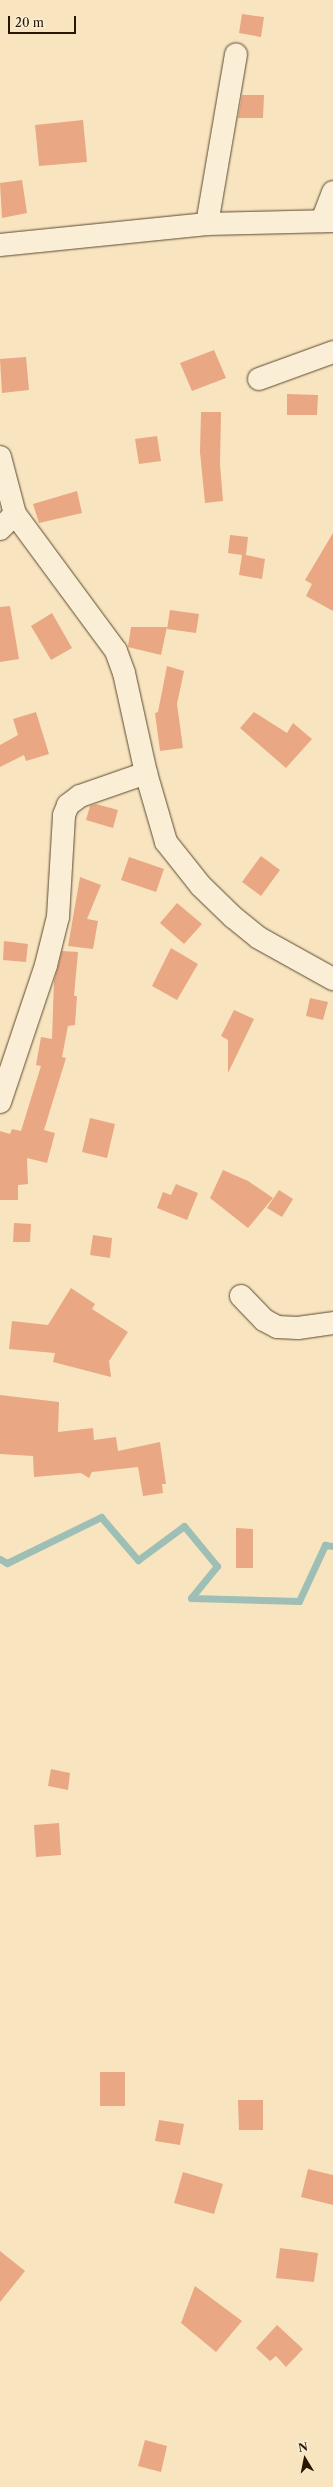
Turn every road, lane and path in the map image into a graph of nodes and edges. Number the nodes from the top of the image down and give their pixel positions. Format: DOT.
graph roads {
  1 [pos="236,54"];
  2 [pos="333,192"];
  3 [pos="328,221"];
  4 [pos="207,224"];
  5 [pos="0,245"];
  6 [pos="333,352"];
  7 [pos="259,379"];
  8 [pos="0,457"];
  9 [pos="3,486"];
  10 [pos="7,521"];
  11 [pos="146,773"];
  12 [pos="333,979"];
  13 [pos="0,1102"];
  14 [pos="240,1296"];
  15 [pos="333,1323"];
  1 -- 4 [label="street"];
  2 -- 3 [label="street"];
  3 -- 4 [label="street"];
  4 -- 5 [label="street"];
  6 -- 7 [label="street"];
  8 -- 9 [label="street"];
  9 -- 10 [label="street"];
  10 -- 11 [label="street"];
  11 -- 12 [label="street"];
  11 -- 13 [label="street"];
  14 -- 15 [label="street"];
}
